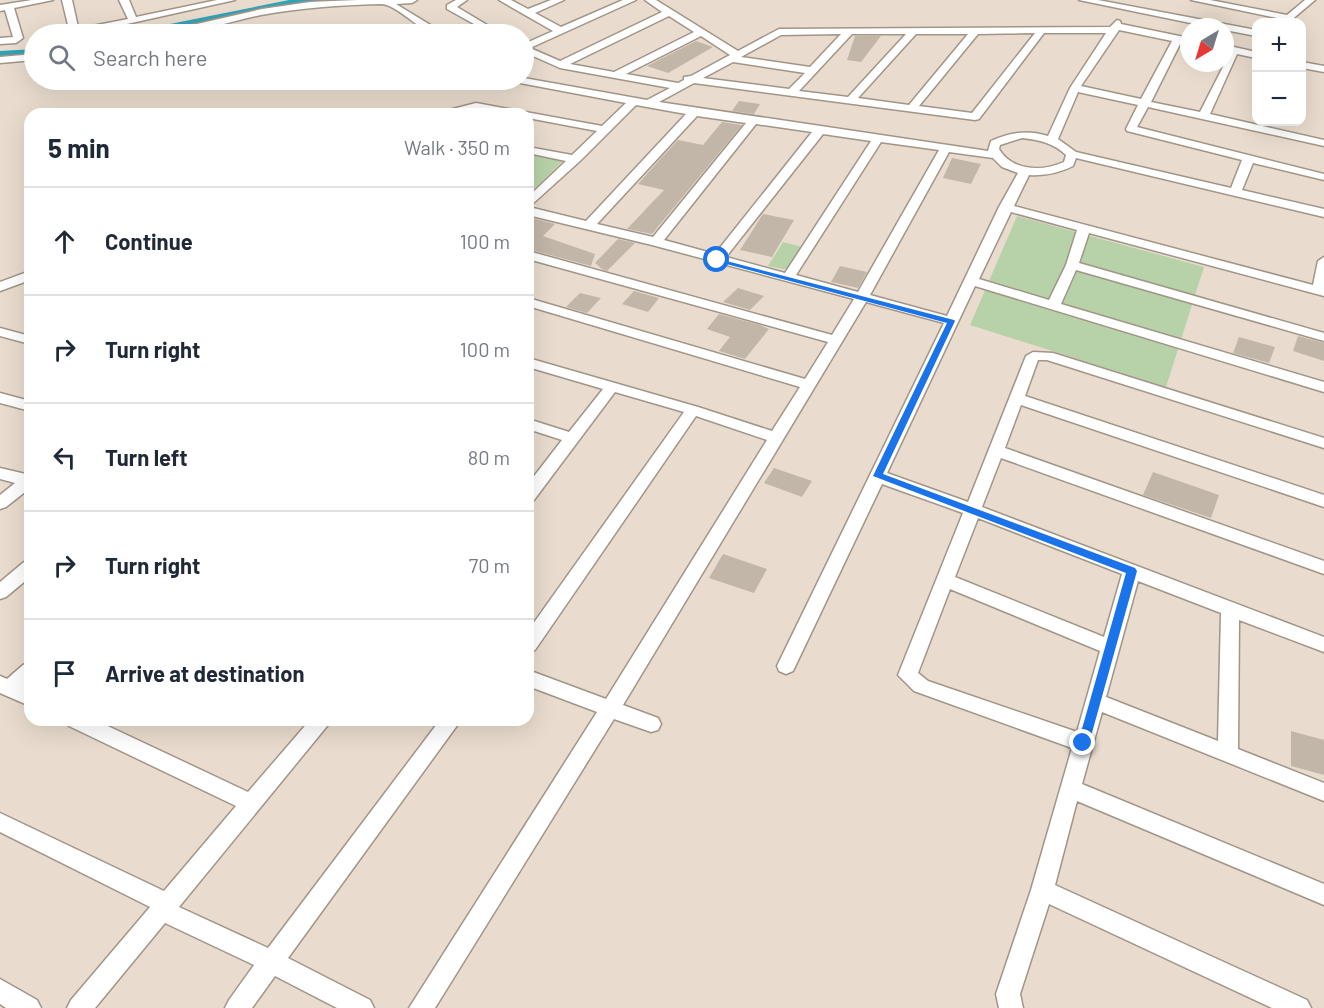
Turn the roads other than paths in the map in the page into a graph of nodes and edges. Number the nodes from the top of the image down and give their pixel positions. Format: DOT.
graph roads {
  1 [pos="48,0"];
  2 [pos="67,0"];
  3 [pos="135,0"];
  4 [pos="230,0"];
  5 [pos="412,0"];
  6 [pos="462,0"];
  7 [pos="504,0"];
  8 [pos="559,0"];
  9 [pos="631,0"];
  10 [pos="650,0"];
  11 [pos="1084,0"];
  12 [pos="1137,0"];
  13 [pos="1196,0"];
  14 [pos="1295,0"];
  15 [pos="124,1"];
  16 [pos="386,1"];
  17 [pos="1309,1"];
  18 [pos="5,7"];
  19 [pos="1129,7"];
  20 [pos="669,12"];
  21 [pos="527,13"];
  22 [pos="1278,18"];
  23 [pos="1289,18"];
  24 [pos="133,20"];
  25 [pos="73,24"];
  26 [pos="114,24"];
  27 [pos="205,24"];
  28 [pos="424,24"];
  29 [pos="480,24"];
  30 [pos="1114,28"];
  31 [pos="1042,30"];
  32 [pos="560,31"];
  33 [pos="914,31"];
  34 [pos="975,31"];
  35 [pos="849,32"];
  36 [pos="1252,32"];
  37 [pos="700,33"];
  38 [pos="1178,39"];
  39 [pos="0,41"];
  40 [pos="534,43"];
  41 [pos="1234,50"];
  42 [pos="534,53"];
  43 [pos="1252,54"];
  44 [pos="732,56"];
  45 [pos="24,58"];
  46 [pos="0,60"];
  47 [pos="560,65"];
  48 [pos="1306,66"];
  49 [pos="1324,69"];
  50 [pos="813,70"];
  51 [pos="1221,72"];
  52 [pos="615,75"];
  53 [pos="688,80"];
  54 [pos="534,83"];
  55 [pos="677,86"];
  56 [pos="1075,88"];
  57 [pos="790,94"];
  58 [pos="851,100"];
  59 [pos="634,101"];
  60 [pos="1143,103"];
  61 [pos="648,104"];
  62 [pos="468,108"];
  63 [pos="487,108"];
  64 [pos="912,108"];
  65 [pos="694,112"];
  66 [pos="534,116"];
  67 [pos="1203,117"];
  68 [pos="753,121"];
  69 [pos="1273,127"];
  70 [pos="603,129"];
  71 [pos="820,130"];
  72 [pos="878,138"];
  73 [pos="1052,140"];
  74 [pos="1324,143"];
  75 [pos="946,148"];
  76 [pos="534,151"];
  77 [pos="1072,154"];
  78 [pos="995,155"];
  79 [pos="576,159"];
  80 [pos="1248,159"];
  81 [pos="1025,170"];
  82 [pos="1324,177"];
  83 [pos="1236,191"];
  84 [pos="534,198"];
  85 [pos="1005,207"];
  86 [pos="534,213"];
  87 [pos="1324,213"];
  88 [pos="589,226"];
  89 [pos="1084,228"];
  90 [pos="656,242"];
  91 [pos="534,257"];
  92 [pos="717,260"];
  93 [pos="1324,261"];
  94 [pos="1072,265"];
  95 [pos="24,277"];
  96 [pos="788,278"];
  97 [pos="971,281"];
  98 [pos="6,284"];
  99 [pos="24,285"];
  100 [pos="1321,291"];
  101 [pos="863,296"];
  102 [pos="534,304"];
  103 [pos="1054,305"];
  104 [pos="951,321"];
  105 [pos="0,332"];
  106 [pos="1324,337"];
  107 [pos="24,338"];
  108 [pos="835,340"];
  109 [pos="534,364"];
  110 [pos="809,385"];
  111 [pos="1324,387"];
  112 [pos="611,388"];
  113 [pos="0,398"];
  114 [pos="1017,398"];
  115 [pos="24,404"];
  116 [pos="693,410"];
  117 [pos="534,426"];
  118 [pos="572,438"];
  119 [pos="776,438"];
  120 [pos="1324,443"];
  121 [pos="996,451"];
  122 [pos="0,473"];
  123 [pos="877,476"];
  124 [pos="24,480"];
  125 [pos="24,485"];
  126 [pos="534,488"];
  127 [pos="1324,501"];
  128 [pos="0,503"];
  129 [pos="972,510"];
  130 [pos="1324,568"];
  131 [pos="1132,571"];
  132 [pos="24,572"];
  133 [pos="945,580"];
  134 [pos="0,592"];
  135 [pos="1230,609"];
  136 [pos="534,636"];
  137 [pos="1324,645"];
  138 [pos="1110,647"];
  139 [pos="786,666"];
  140 [pos="24,674"];
  141 [pos="534,680"];
  142 [pos="5,686"];
  143 [pos="24,695"];
  144 [pos="1095,701"];
  145 [pos="610,709"];
  146 [pos="651,724"];
  147 [pos="89,726"];
  148 [pos="317,726"];
  149 [pos="447,726"];
  150 [pos="1083,743"];
  151 [pos="1228,754"];
  152 [pos="1071,789"];
  153 [pos="1324,792"];
  154 [pos="252,804"];
  155 [pos="0,822"];
  156 [pos="1042,890"];
  157 [pos="1324,895"];
  158 [pos="164,907"];
  159 [pos="271,961"];
  160 [pos="0,991"];
  161 [pos="29,1008"];
  162 [pos="79,1008"];
  163 [pos="237,1008"];
  164 [pos="363,1008"];
  165 [pos="421,1008"];
  166 [pos="1011,1008"];
  167 [pos="1299,1008"];
  1 -- 18 [label="street"];
  2 -- 25 [label="street"];
  3 -- 15 [label="street"];
  4 -- 24 [label="street"];
  5 -- 16 [label="street"];
  6 -- 29 [label="street"];
  7 -- 21 [label="street"];
  8 -- 21 [label="street"];
  9 -- 32 [label="street"];
  10 -- 20 [label="street"];
  11 -- 19 [label="street"];
  12 -- 19 [label="street"];
  13 -- 22 [label="street"];
  14 -- 17 [label="street"];
  15 -- 24 [label="street"];
  16 -- 27 [label="street"];
  16 -- 28 [label="street"];
  17 -- 23 [label="street"];
  18 -- 39 [label="street"];
  19 -- 30 [label="street"];
  19 -- 36 [label="street"];
  20 -- 37 [label="street"];
  20 -- 47 [label="street"];
  21 -- 32 [label="street"];
  24 -- 26 [label="street"];
  30 -- 31 [label="street"];
  30 -- 38 [label="street"];
  30 -- 56 [label="street"];
  31 -- 34 [label="street"];
  31 -- 64 [label="street"];
  32 -- 40 [label="street"];
  33 -- 34 [label="street"];
  33 -- 35 [label="street"];
  33 -- 58 [label="street"];
  34 -- 64 [label="street"];
  35 -- 44 [label="street"];
  35 -- 50 [label="street"];
  37 -- 44 [label="street"];
  37 -- 52 [label="street"];
  38 -- 60 [label="street"];
  41 -- 43 [label="street"];
  42 -- 47 [label="street"];
  44 -- 50 [label="street"];
  44 -- 53 [label="street"];
  45 -- 46 [label="street"];
  47 -- 52 [label="street"];
  48 -- 49 [label="street"];
  50 -- 57 [label="street"];
  51 -- 67 [label="street"];
  52 -- 55 [label="street"];
  53 -- 55 [label="street"];
  53 -- 57 [label="street"];
  54 -- 59 [label="street"];
  55 -- 61 [label="street"];
  56 -- 60 [label="street"];
  56 -- 73 [label="street"];
  57 -- 58 [label="street"];
  58 -- 64 [label="street"];
  59 -- 61 [label="street"];
  59 -- 70 [label="street"];
  60 -- 67 [label="street"];
  60 -- 80 [label="street"];
  61 -- 65 [label="street"];
  62 -- 63 [label="street"];
  65 -- 68 [label="street"];
  65 -- 88 [label="street"];
  66 -- 70 [label="street"];
  67 -- 69 [label="street"];
  68 -- 71 [label="street"];
  68 -- 90 [label="street"];
  69 -- 74 [label="street"];
  70 -- 79 [label="street"];
  71 -- 72 [label="street"];
  71 -- 92 [label="street"];
  72 -- 75 [label="street"];
  72 -- 96 [label="street"];
  73 -- 77 [label="street"];
  73 -- 78 [label="street"];
  75 -- 78 [label="street"];
  75 -- 101 [label="street"];
  76 -- 79 [label="street"];
  77 -- 81 [label="street"];
  77 -- 83 [label="street"];
  78 -- 81 [label="street"];
  79 -- 84 [label="street"];
  80 -- 82 [label="street"];
  80 -- 83 [label="street"];
  81 -- 85 [label="street"];
  83 -- 87 [label="street"];
  85 -- 89 [label="street"];
  85 -- 97 [label="street"];
  86 -- 88 [label="street"];
  88 -- 90 [label="street"];
  89 -- 94 [label="street"];
  89 -- 100 [label="street"];
  90 -- 92 [label="street"];
  91 -- 108 [label="street"];
  92 -- 96 [label="street"];
  93 -- 100 [label="street"];
  94 -- 103 [label="street"];
  94 -- 106 [label="street"];
  95 -- 98 [label="street"];
  96 -- 101 [label="street"];
  97 -- 103 [label="street"];
  97 -- 104 [label="street"];
  98 -- 99 [label="street"];
  101 -- 104 [label="street"];
  101 -- 108 [label="street"];
  102 -- 110 [label="street"];
  103 -- 111 [label="street"];
  104 -- 123 [label="street"];
  105 -- 107 [label="street"];
  108 -- 110 [label="street"];
  109 -- 112 [label="street"];
  110 -- 119 [label="street"];
  112 -- 116 [label="street"];
  112 -- 118 [label="street"];
  113 -- 115 [label="street"];
  114 -- 120 [label="street"];
  114 -- 121 [label="street"];
  114 -- 127 [label="street"];
  116 -- 119 [label="street"];
  116 -- 136 [label="street"];
  117 -- 118 [label="street"];
  118 -- 126 [label="street"];
  119 -- 145 [label="street"];
  121 -- 129 [label="street"];
  121 -- 130 [label="street"];
  122 -- 124 [label="street"];
  123 -- 129 [label="street"];
  123 -- 139 [label="street"];
  125 -- 128 [label="street"];
  129 -- 131 [label="street"];
  129 -- 133 [label="street"];
  131 -- 135 [label="street"];
  131 -- 138 [label="street"];
  132 -- 134 [label="street"];
  133 -- 138 [label="street"];
  133 -- 150 [label="street"];
  135 -- 137 [label="street"];
  135 -- 151 [label="street"];
  138 -- 144 [label="street"];
  140 -- 142 [label="street"];
  141 -- 145 [label="street"];
  142 -- 143 [label="street"];
  144 -- 150 [label="street"];
  144 -- 151 [label="street"];
  145 -- 146 [label="street"];
  145 -- 165 [label="street"];
  147 -- 154 [label="street"];
  148 -- 154 [label="street"];
  149 -- 159 [label="street"];
  150 -- 152 [label="street"];
  151 -- 153 [label="street"];
  152 -- 156 [label="street"];
  152 -- 157 [label="street"];
  154 -- 158 [label="street"];
  155 -- 158 [label="street"];
  156 -- 166 [label="street"];
  156 -- 167 [label="street"];
  158 -- 159 [label="street"];
  158 -- 162 [label="street"];
  159 -- 163 [label="street"];
  159 -- 164 [label="street"];
  160 -- 161 [label="street"];
}
